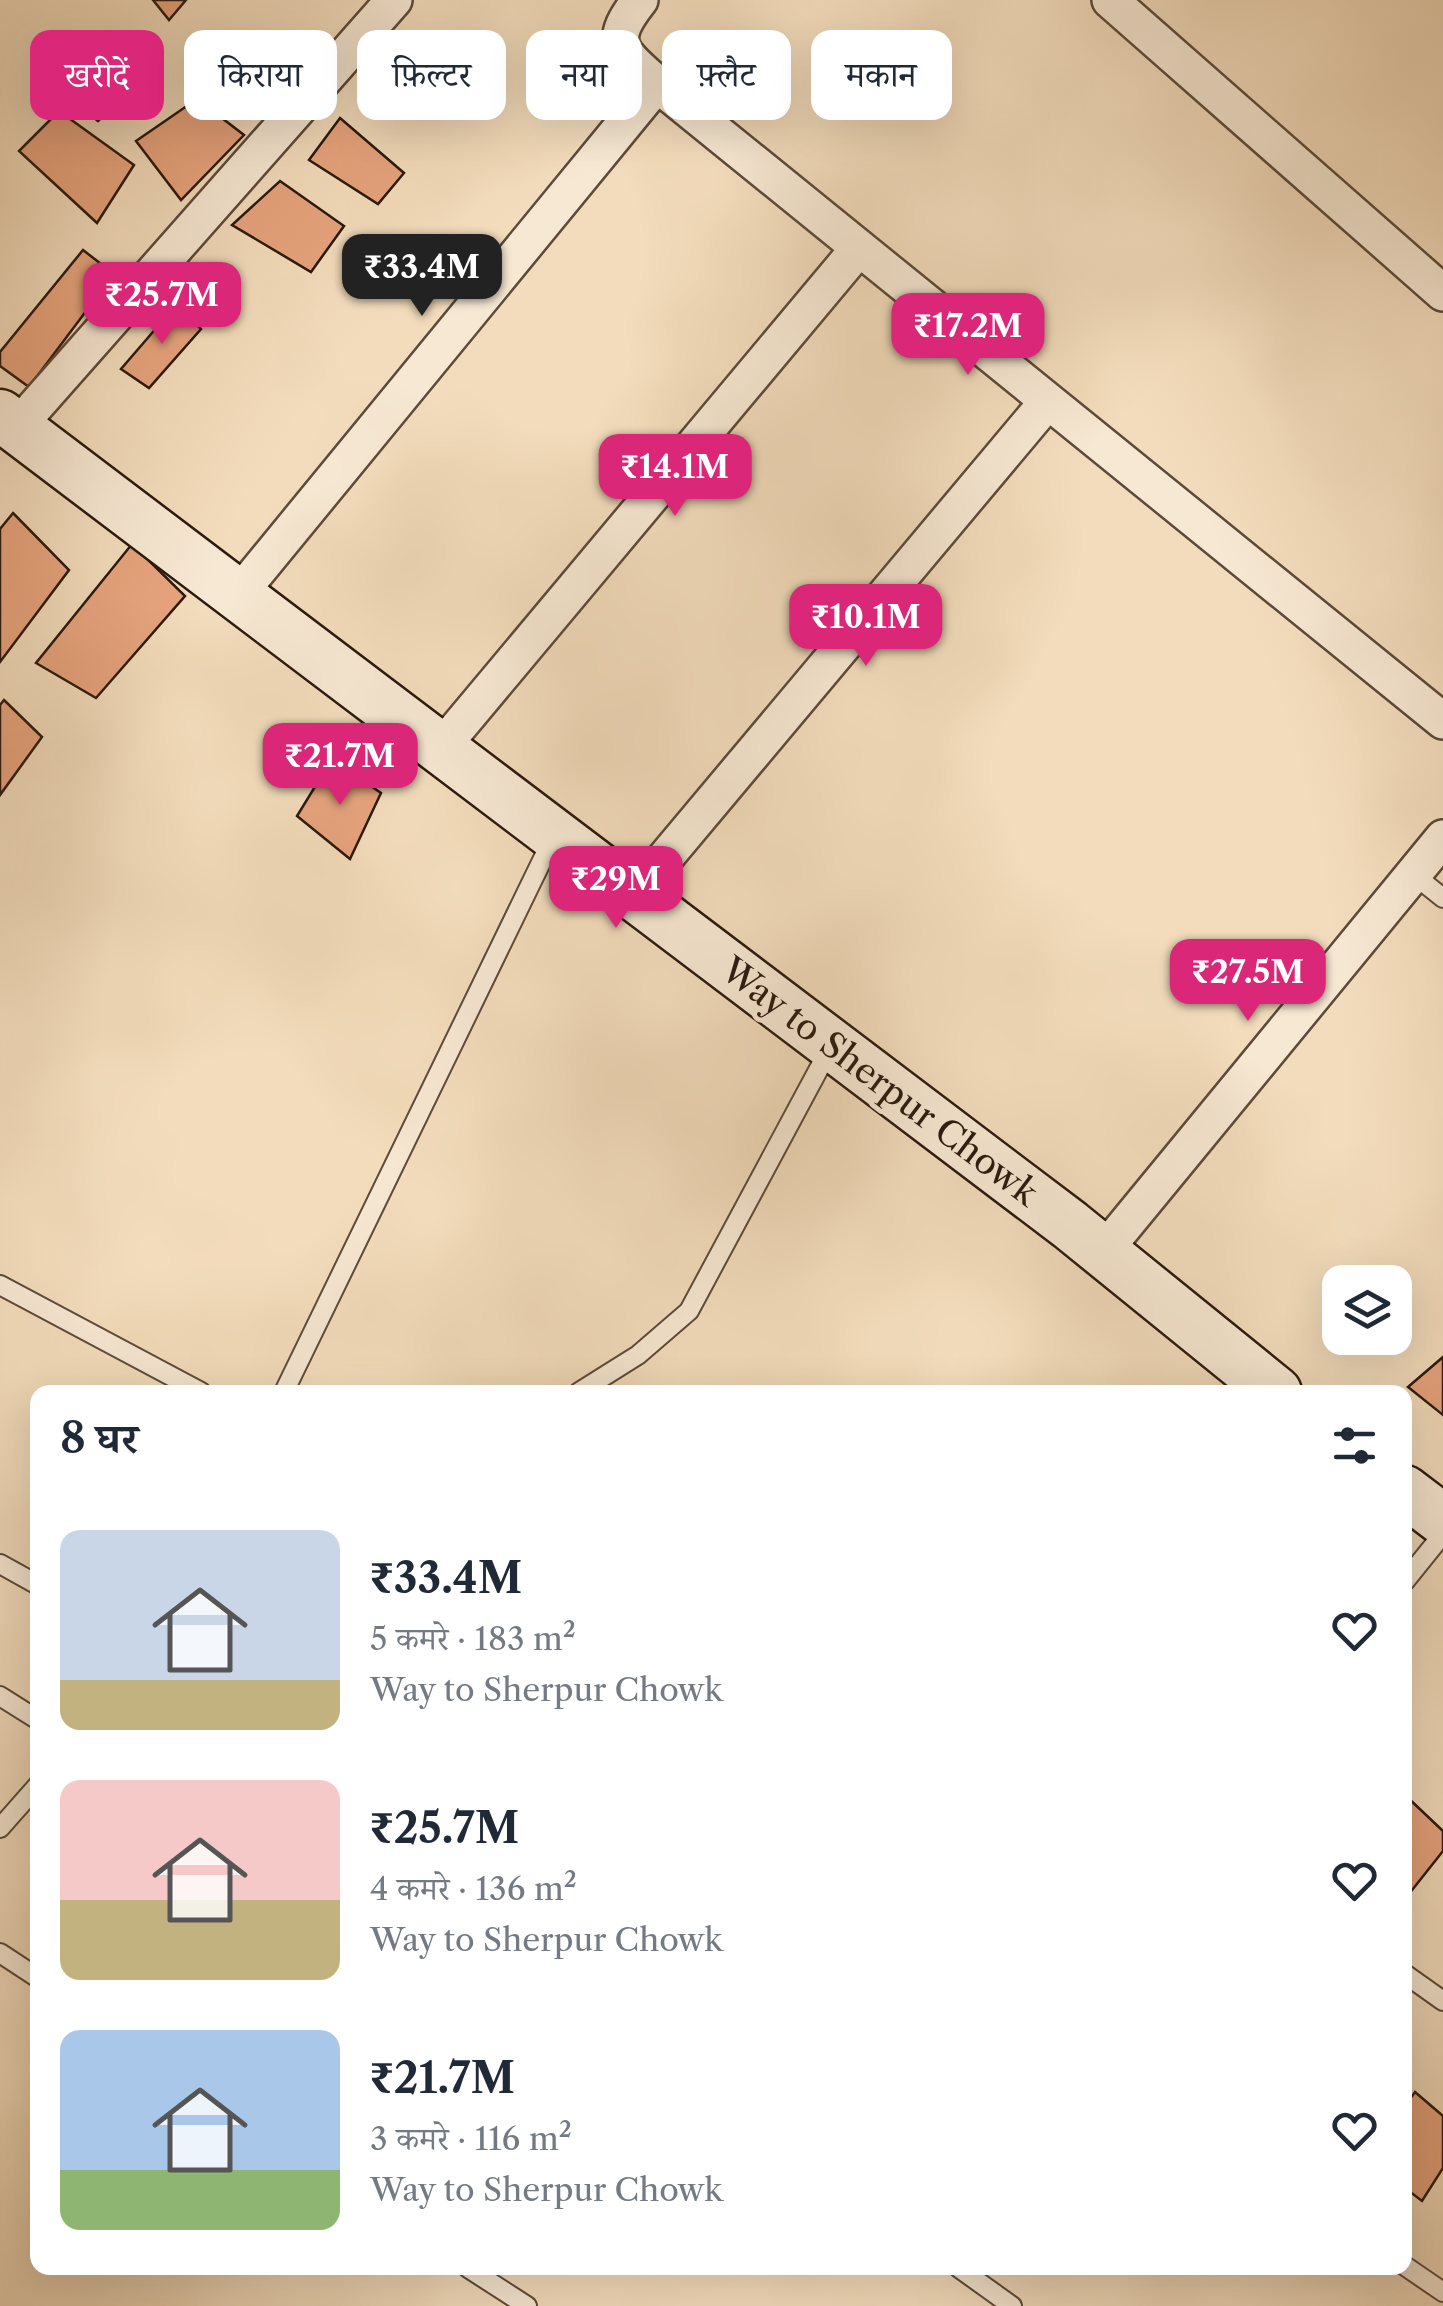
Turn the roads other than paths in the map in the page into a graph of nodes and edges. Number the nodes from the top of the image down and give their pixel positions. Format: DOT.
graph roads {
  1 [pos="394,0"];
  2 [pos="640,0"];
  3 [pos="1110,0"];
  4 [pos="656,84"];
  5 [pos="859,248"];
  6 [pos="1443,293"];
  7 [pos="1048,401"];
  8 [pos="8,421"];
  9 [pos="238,595"];
  10 [pos="1443,722"];
  11 [pos="440,748"];
  12 [pos="554,835"];
  13 [pos="1443,838"];
  14 [pos="1413,874"];
  15 [pos="634,894"];
  16 [pos="1443,898"];
  17 [pos="832,1045"];
  18 [pos="1103,1252"];
  19 [pos="0,1285"];
  20 [pos="188,1385"];
  21 [pos="287,1385"];
  22 [pos="590,1385"];
  23 [pos="1267,1385"];
  24 [pos="1412,1496"];
  25 [pos="1443,1520"];
  26 [pos="1443,1534"];
  27 [pos="0,1564"];
  28 [pos="1412,1572"];
  29 [pos="30,1581"];
  30 [pos="0,1696"];
  31 [pos="30,1715"];
  32 [pos="30,1794"];
  33 [pos="0,1828"];
  34 [pos="0,1953"];
  35 [pos="30,1973"];
  36 [pos="1412,1979"];
  37 [pos="1443,2001"];
  38 [pos="1412,2271"];
  39 [pos="479,2275"];
  40 [pos="969,2275"];
  41 [pos="1443,2292"];
  42 [pos="527,2306"];
  43 [pos="1012,2306"];
  1 -- 8 [label="street"];
  2 -- 4 [label="street"];
  3 -- 6 [label="street"];
  4 -- 5 [label="street"];
  4 -- 9 [label="street"];
  5 -- 7 [label="street"];
  5 -- 11 [label="street"];
  7 -- 10 [label="street"];
  7 -- 15 [label="street"];
  8 -- 9 [label="street, Way to Sherpur Chowk"];
  9 -- 11 [label="street, Way to Sherpur Chowk"];
  11 -- 12 [label="street, Way to Sherpur Chowk"];
  12 -- 15 [label="street, Way to Sherpur Chowk"];
  12 -- 21 [label="lane"];
  13 -- 14 [label="street"];
  14 -- 16 [label="lane"];
  14 -- 18 [label="street"];
  15 -- 17 [label="street, Way to Sherpur Chowk"];
  17 -- 18 [label="street, Way to Sherpur Chowk"];
  17 -- 22 [label="lane"];
  18 -- 23 [label="street, Way to Sherpur Chowk"];
  19 -- 20 [label="lane"];
  24 -- 25 [label="street"];
  26 -- 28 [label="lane"];
  27 -- 29 [label="lane"];
  30 -- 31 [label="lane"];
  32 -- 33 [label="lane"];
  34 -- 35 [label="lane"];
  36 -- 37 [label="lane"];
  38 -- 41 [label="lane"];
  39 -- 42 [label="lane"];
  40 -- 43 [label="lane"];
}
